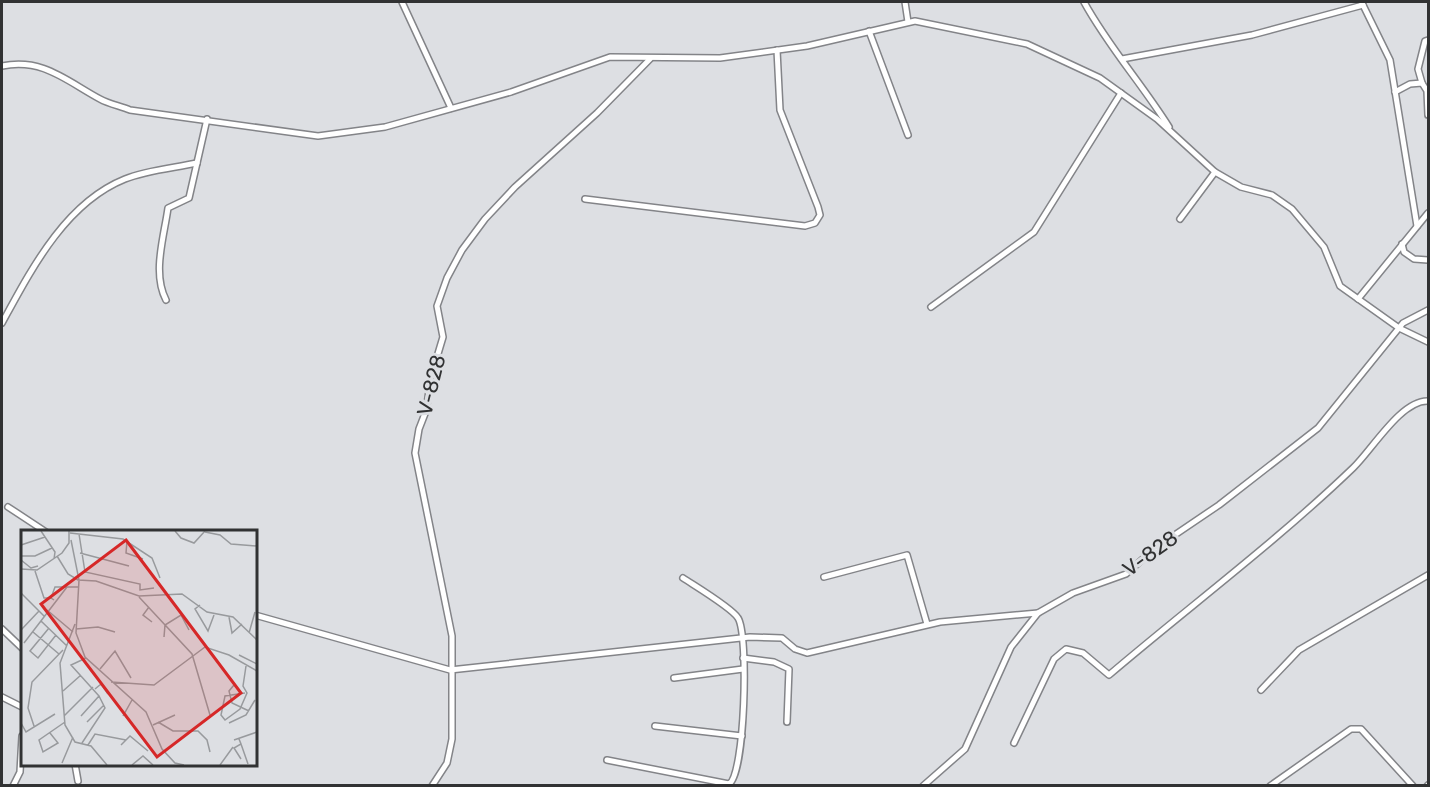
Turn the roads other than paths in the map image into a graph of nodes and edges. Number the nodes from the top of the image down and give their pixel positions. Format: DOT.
graph roads {
  1 [pos="402,2"];
  2 [pos="905,2"];
  3 [pos="1084,2"];
  4 [pos="1362,3"];
  5 [pos="908,22"];
  6 [pos="869,31"];
  7 [pos="1428,40"];
  8 [pos="777,50"];
  9 [pos="651,59"];
  10 [pos="1122,59"];
  11 [pos="2,66"];
  12 [pos="1422,83"];
  13 [pos="1395,92"];
  14 [pos="1121,93"];
  15 [pos="451,108"];
  16 [pos="1428,115"];
  17 [pos="207,119"];
  18 [pos="1173,134"];
  19 [pos="908,135"];
  20 [pos="197,163"];
  21 [pos="1215,172"];
  22 [pos="585,199"];
  23 [pos="1428,213"];
  24 [pos="1180,219"];
  25 [pos="1416,226"];
  26 [pos="1402,244"];
  27 [pos="1428,261"];
  28 [pos="1358,299"];
  29 [pos="166,300"];
  30 [pos="931,307"];
  31 [pos="1428,310"];
  32 [pos="2,323"];
  33 [pos="1399,328"];
  34 [pos="1428,342"];
  35 [pos="1428,401"];
  36 [pos="8,507"];
  37 [pos="43,530"];
  38 [pos="1428,575"];
  39 [pos="824,577"];
  40 [pos="683,578"];
  41 [pos="1038,613"];
  42 [pos="256,615"];
  43 [pos="927,624"];
  44 [pos="2,629"];
  45 [pos="745,637"];
  46 [pos="21,647"];
  47 [pos="743,657"];
  48 [pos="743,669"];
  49 [pos="453,670"];
  50 [pos="674,678"];
  51 [pos="1261,690"];
  52 [pos="2,697"];
  53 [pos="21,706"];
  54 [pos="787,722"];
  55 [pos="655,726"];
  56 [pos="742,736"];
  57 [pos="1014,743"];
  58 [pos="21,754"];
  59 [pos="607,760"];
  60 [pos="75,766"];
  61 [pos="78,781"];
  62 [pos="13,786"];
  63 [pos="432,786"];
  64 [pos="923,786"];
  65 [pos="1270,786"];
  66 [pos="1413,786"];
  1 -- 15 [label="street"];
  2 -- 5 [label="street"];
  3 -- 10 [label="street"];
  4 -- 10 [label="street"];
  4 -- 13 [label="street"];
  5 -- 6 [label="street"];
  5 -- 14 [label="street"];
  6 -- 8 [label="street"];
  6 -- 19 [label="street"];
  7 -- 12 [label="street"];
  8 -- 9 [label="street"];
  8 -- 22 [label="street"];
  9 -- 15 [label="street"];
  9 -- 49 [label="street, V-828"];
  10 -- 18 [label="street"];
  11 -- 17 [label="street"];
  12 -- 13 [label="street"];
  12 -- 16 [label="street"];
  13 -- 25 [label="street"];
  14 -- 18 [label="street"];
  14 -- 30 [label="street"];
  15 -- 17 [label="street"];
  17 -- 20 [label="street"];
  18 -- 21 [label="street"];
  20 -- 29 [label="street"];
  20 -- 32 [label="street"];
  21 -- 24 [label="street"];
  21 -- 28 [label="street"];
  23 -- 25 [label="street"];
  25 -- 26 [label="street"];
  26 -- 27 [label="street"];
  26 -- 28 [label="street"];
  28 -- 33 [label="street"];
  31 -- 33 [label="street, V-828"];
  33 -- 34 [label="street"];
  33 -- 41 [label="street, V-828"];
  35 -- 57 [label="street"];
  36 -- 37 [label="street"];
  38 -- 51 [label="street"];
  39 -- 43 [label="street"];
  40 -- 45 [label="street"];
  41 -- 43 [label="street"];
  41 -- 64 [label="street, V-828"];
  42 -- 49 [label="street"];
  43 -- 45 [label="street"];
  44 -- 46 [label="street"];
  45 -- 47 [label="street"];
  45 -- 49 [label="street"];
  47 -- 48 [label="street"];
  47 -- 54 [label="street"];
  48 -- 50 [label="street"];
  48 -- 56 [label="street"];
  49 -- 63 [label="street, V-828"];
  52 -- 53 [label="street"];
  55 -- 56 [label="street"];
  56 -- 59 [label="street"];
  58 -- 62 [label="street"];
  60 -- 61 [label="street"];
  65 -- 66 [label="street"];
}
